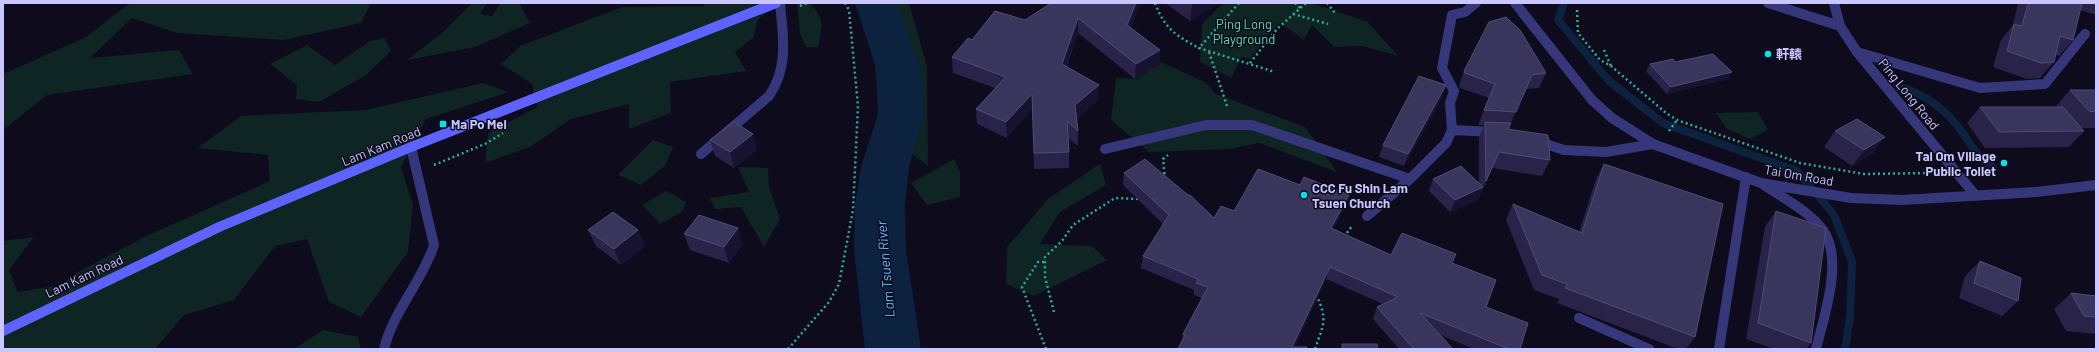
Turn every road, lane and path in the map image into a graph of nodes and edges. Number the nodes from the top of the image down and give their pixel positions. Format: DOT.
graph roads {
  1 [pos="776,3"];
  2 [pos="780,3"];
  3 [pos="845,3"];
  4 [pos="1155,3"];
  5 [pos="1239,3"];
  6 [pos="1295,3"];
  7 [pos="1306,3"];
  8 [pos="1327,3"];
  9 [pos="1476,3"];
  10 [pos="1515,3"];
  11 [pos="1768,3"];
  12 [pos="1834,3"];
  13 [pos="1300,8"];
  14 [pos="1577,10"];
  15 [pos="1335,13"];
  16 [pos="1292,14"];
  17 [pos="1328,24"];
  18 [pos="1840,26"];
  19 [pos="2085,34"];
  20 [pos="1199,48"];
  21 [pos="1604,50"];
  22 [pos="1209,51"];
  23 [pos="1857,52"];
  24 [pos="1250,63"];
  25 [pos="1611,66"];
  26 [pos="1275,72"];
  27 [pos="1675,121"];
  28 [pos="1230,124"];
  29 [pos="1452,130"];
  30 [pos="1502,132"];
  31 [pos="1668,134"];
  32 [pos="1530,139"];
  33 [pos="1653,144"];
  34 [pos="411,147"];
  35 [pos="1105,149"];
  36 [pos="1173,151"];
  37 [pos="701,154"];
  38 [pos="1955,171"];
  39 [pos="1746,177"];
  40 [pos="1410,179"];
  41 [pos="1166,183"];
  42 [pos="1760,183"];
  43 [pos="2096,185"];
  44 [pos="1976,196"];
  45 [pos="1145,197"];
  46 [pos="1368,216"];
  47 [pos="1342,241"];
  48 [pos="1044,262"];
  49 [pos="1315,292"];
  50 [pos="1054,312"];
  51 [pos="1579,318"];
  52 [pos="3,331"];
  53 [pos="384,349"];
  54 [pos="788,349"];
  55 [pos="1046,349"];
  56 [pos="1315,349"];
  57 [pos="1649,349"];
  58 [pos="1719,349"];
  59 [pos="1816,349"];
  1 -- 34 [label="main road, Lam Kam Road"];
  2 -- 37 [label="street"];
  3 -- 54 [label="path"];
  4 -- 20 [label="path"];
  5 -- 20 [label="path"];
  6 -- 13 [label="path"];
  7 -- 13 [label="path"];
  8 -- 15 [label="path"];
  9 -- 29 [label="street"];
  10 -- 33 [label="street, Tai Om Road"];
  11 -- 18 [label="street"];
  12 -- 18 [label="street, Ping Long Road"];
  13 -- 16 [label="path"];
  14 -- 25 [label="path"];
  16 -- 17 [label="path"];
  16 -- 24 [label="path"];
  18 -- 23 [label="street, Ping Long Road"];
  19 -- 23 [label="street"];
  20 -- 22 [label="path"];
  21 -- 25 [label="path"];
  22 -- 24 [label="path"];
  22 -- 28 [label="path"];
  23 -- 38 [label="street, Ping Long Road"];
  24 -- 26 [label="path"];
  25 -- 27 [label="path"];
  27 -- 31 [label="path"];
  27 -- 38 [label="path"];
  28 -- 35 [label="street"];
  28 -- 40 [label="street"];
  29 -- 30 [label="street"];
  29 -- 40 [label="street"];
  32 -- 33 [label="street"];
  33 -- 39 [label="street, Tai Om Road"];
  34 -- 52 [label="main road, Lam Kam Road"];
  34 -- 53 [label="street"];
  36 -- 41 [label="path"];
  38 -- 44 [label="street, Ping Long Road"];
  39 -- 42 [label="street, Tai Om Road"];
  39 -- 58 [label="street"];
  40 -- 46 [label="street"];
  42 -- 44 [label="street, Tai Om Road"];
  42 -- 59 [label="street"];
  43 -- 44 [label="street, Tai Om Road"];
  45 -- 48 [label="path"];
  46 -- 47 [label="path"];
  48 -- 50 [label="path"];
  48 -- 55 [label="path"];
  49 -- 56 [label="path"];
  51 -- 57 [label="street"];
}
